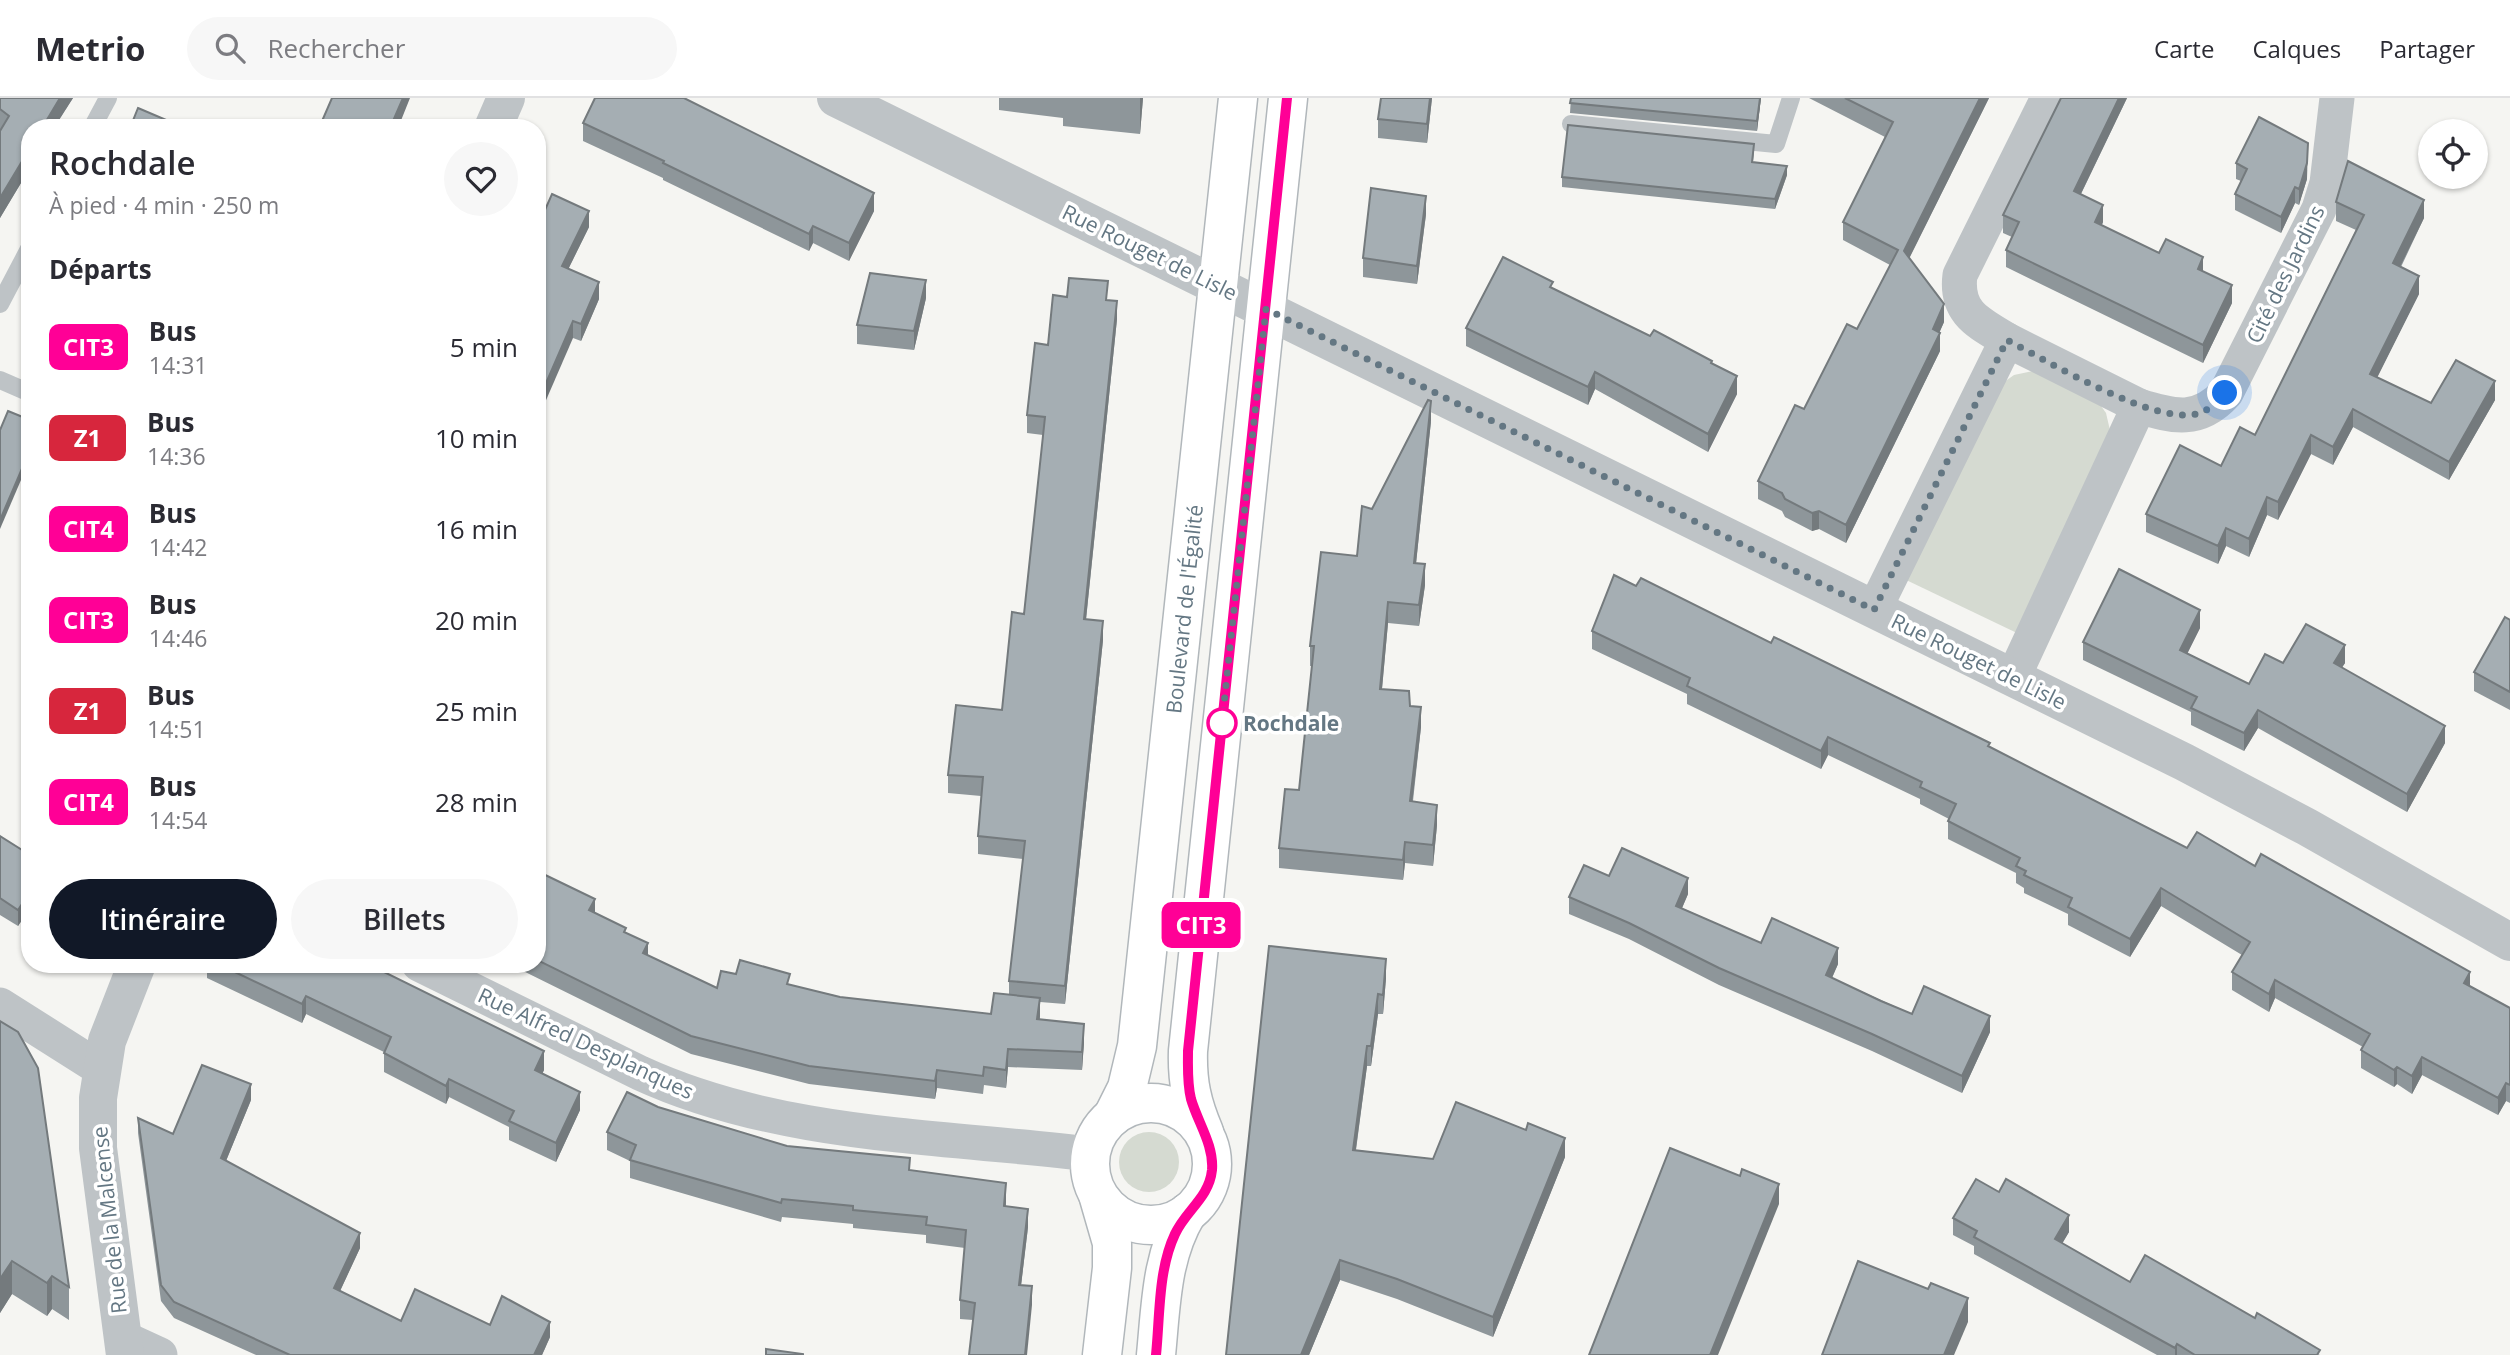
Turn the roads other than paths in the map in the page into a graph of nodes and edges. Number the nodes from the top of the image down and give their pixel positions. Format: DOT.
graph roads {
  1 [pos="108,98"];
  2 [pos="506,98"];
  3 [pos="836,98"];
  4 [pos="1238,98"];
  5 [pos="1287,98"];
  6 [pos="1791,98"];
  7 [pos="2048,98"];
  8 [pos="2337,98"];
  9 [pos="97,119"];
  10 [pos="498,119"];
  11 [pos="1571,124"];
  12 [pos="21,264"];
  13 [pos="1218,286"];
  14 [pos="0,304"];
  15 [pos="1266,309"];
  16 [pos="2007,340"];
  17 [pos="0,380"];
  18 [pos="21,389"];
  19 [pos="2139,406"];
  20 [pos="1874,610"];
  21 [pos="2013,678"];
  22 [pos="2510,942"];
  23 [pos="133,973"];
  24 [pos="437,973"];
  25 [pos="0,1005"];
  26 [pos="101,1069"];
  27 [pos="1112,1116"];
  28 [pos="1204,1132"];
  29 [pos="1090,1154"];
  30 [pos="1100,1198"];
  31 [pos="1187,1213"];
  32 [pos="124,1346"];
  33 [pos="160,1355"];
  34 [pos="1102,1355"];
  35 [pos="1156,1355"];
  1 -- 9 [label="lane"];
  2 -- 10 [label="street"];
  3 -- 13 [label="street, Rue Rouget de Lisle"];
  4 -- 13 [label="main road, Boulevard de l'Égalité"];
  5 -- 15 [label="main road"];
  6 -- 11 [label="lane"];
  7 -- 16 [label="street, Cité des Jardins"];
  8 -- 19 [label="street, Cité des Jardins"];
  12 -- 14 [label="lane"];
  13 -- 15 [label="street, Rue Rouget de Lisle"];
  13 -- 27 [label="main road, Boulevard de l'Égalité"];
  15 -- 20 [label="street, Rue Rouget de Lisle"];
  15 -- 28 [label="main road"];
  16 -- 19 [label="street, Cité des Jardins"];
  16 -- 20 [label="street"];
  17 -- 18 [label="lane"];
  19 -- 21 [label="street"];
  20 -- 21 [label="street, Rue Rouget de Lisle"];
  21 -- 22 [label="street, Rue Rouget de Lisle"];
  23 -- 26 [label="street, Rue de la Malcense"];
  24 -- 29 [label="street, Rue Alfred Desplanques"];
  25 -- 26 [label="street"];
  26 -- 32 [label="street, Rue de la Malcense"];
  27 -- 28 [label="main road"];
  27 -- 29 [label="main road"];
  28 -- 31 [label="main road"];
  29 -- 30 [label="main road"];
  30 -- 31 [label="main road"];
  30 -- 34 [label="main road"];
  31 -- 35 [label="main road"];
  32 -- 33 [label="street"];
}
